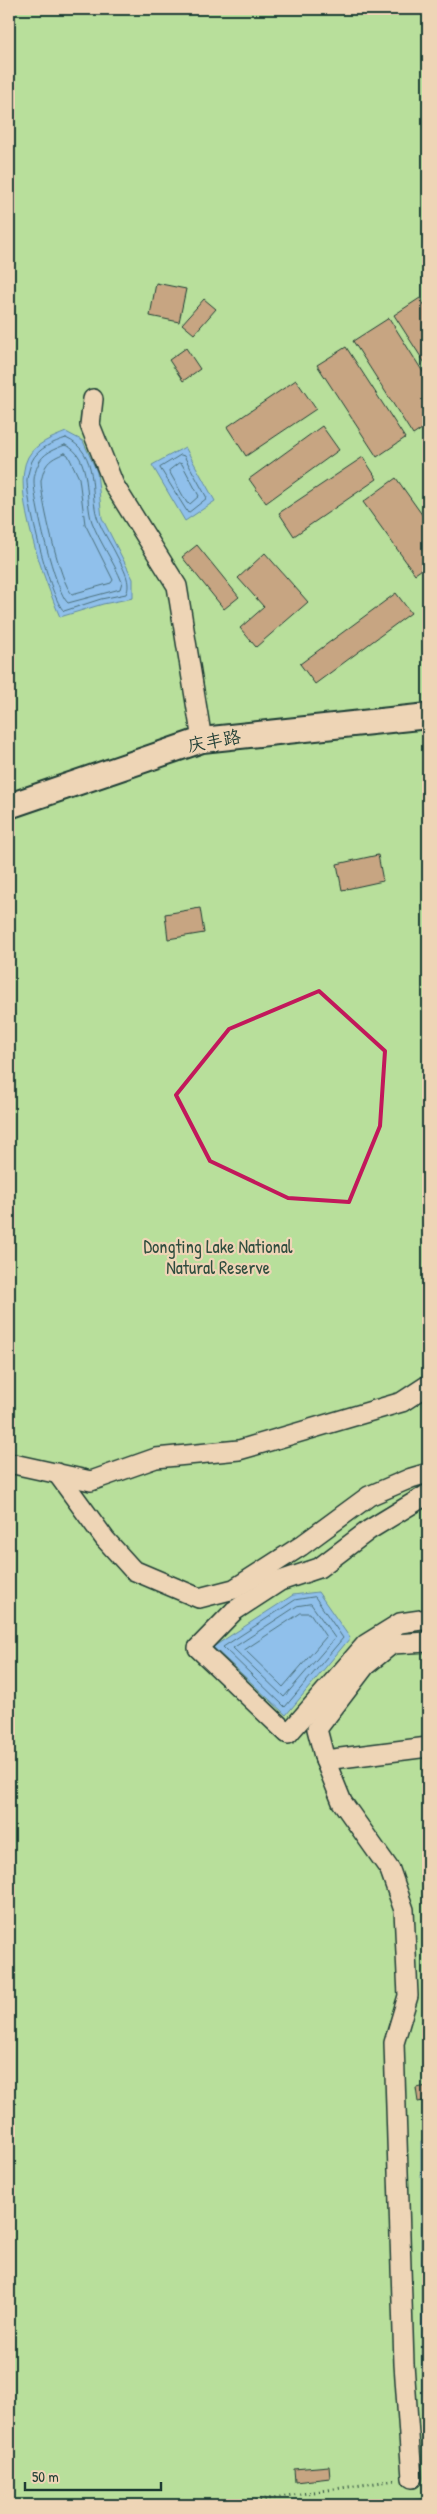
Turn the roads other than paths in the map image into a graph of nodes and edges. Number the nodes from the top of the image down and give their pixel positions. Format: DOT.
graph roads {
  1 [pos="93,399"];
  2 [pos="428,716"];
  3 [pos="202,740"];
  4 [pos="9,806"];
  5 [pos="428,1385"];
  6 [pos="9,1463"];
  7 [pos="57,1473"];
  8 [pos="428,1473"];
  9 [pos="428,1494"];
  10 [pos="428,1619"];
  11 [pos="428,1642"];
  12 [pos="428,1747"];
  13 [pos="325,1760"];
  14 [pos="412,2478"];
  1 -- 3 [label="street"];
  2 -- 3 [label="street, 庆丰路"];
  3 -- 4 [label="street, 庆丰路"];
  5 -- 7 [label="street"];
  6 -- 7 [label="street"];
  7 -- 8 [label="street"];
  9 -- 10 [label="street"];
  11 -- 13 [label="street"];
  12 -- 13 [label="street"];
  13 -- 14 [label="street"];
}
